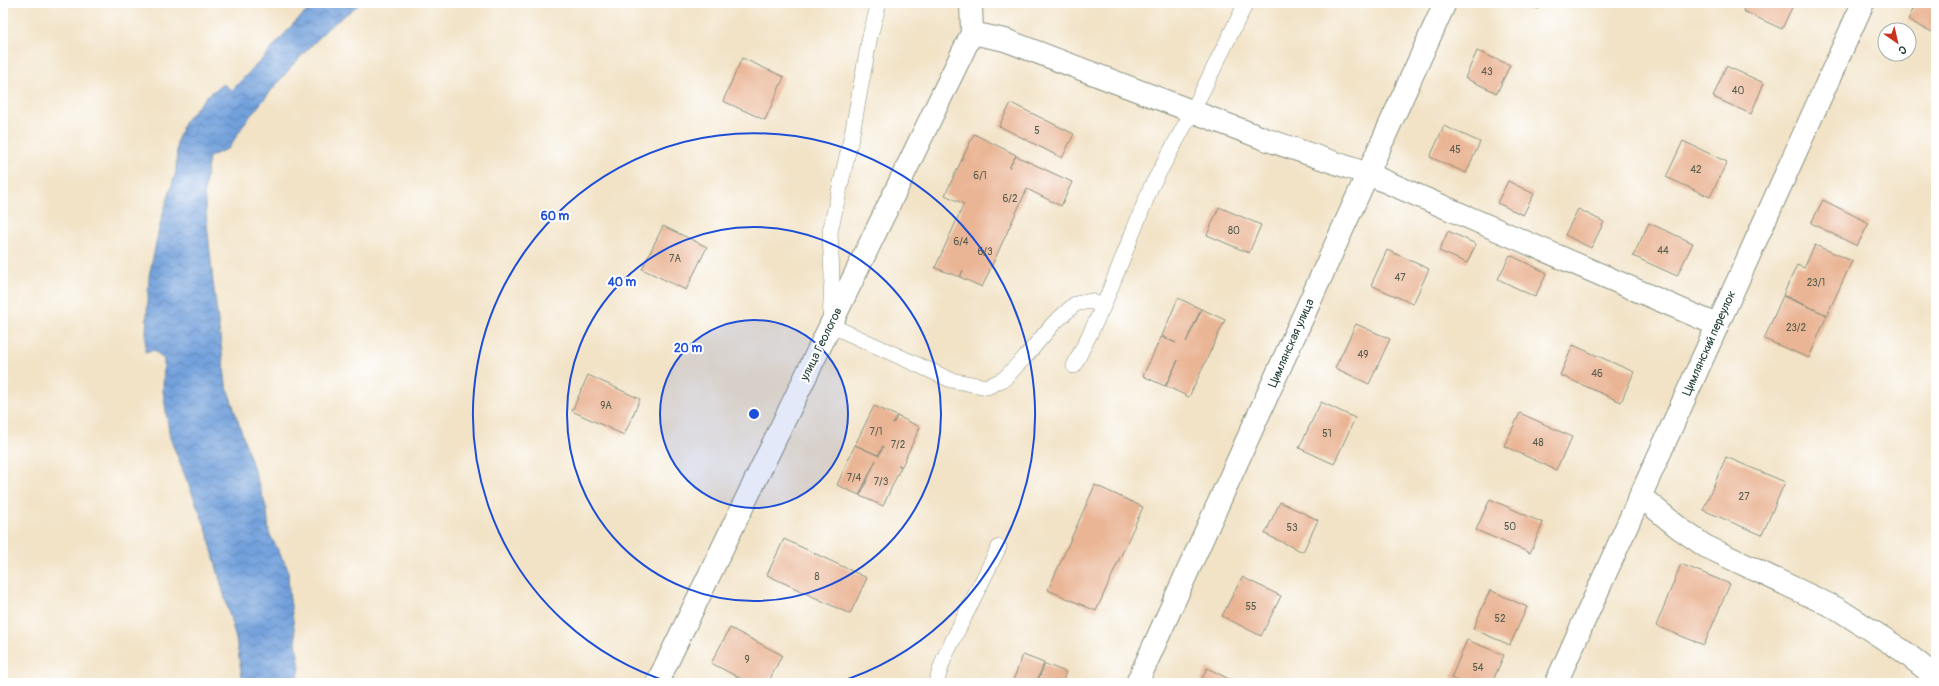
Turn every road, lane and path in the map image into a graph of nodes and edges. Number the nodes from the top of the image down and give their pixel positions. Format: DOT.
graph roads {
  1 [pos="879,3"];
  2 [pos="971,3"];
  3 [pos="1246,3"];
  4 [pos="1445,3"];
  5 [pos="1863,3"];
  6 [pos="972,33"];
  7 [pos="1192,112"];
  8 [pos="1368,174"];
  9 [pos="1104,307"];
  10 [pos="830,325"];
  11 [pos="1717,325"];
  12 [pos="1074,366"];
  13 [pos="1640,496"];
  14 [pos="999,547"];
  15 [pos="1936,677"];
  16 [pos="657,683"];
  17 [pos="936,683"];
  18 [pos="1137,683"];
  19 [pos="1556,683"];
  1 -- 10 [label="lane"];
  2 -- 6 [label="street, улица Геологов"];
  3 -- 7 [label="lane"];
  4 -- 8 [label="street, Цимлянская улица"];
  5 -- 11 [label="street, Цимлянский переулок"];
  6 -- 7 [label="street"];
  6 -- 10 [label="street, улица Геологов"];
  7 -- 8 [label="street"];
  7 -- 9 [label="lane"];
  8 -- 11 [label="street"];
  8 -- 18 [label="street, Цимлянская улица"];
  9 -- 10 [label="lane"];
  9 -- 12 [label="lane"];
  10 -- 16 [label="street, улица Геологов"];
  11 -- 13 [label="street, Цимлянский переулок"];
  13 -- 15 [label="street"];
  13 -- 19 [label="street, Цимлянский переулок"];
  14 -- 17 [label="lane"];
}
